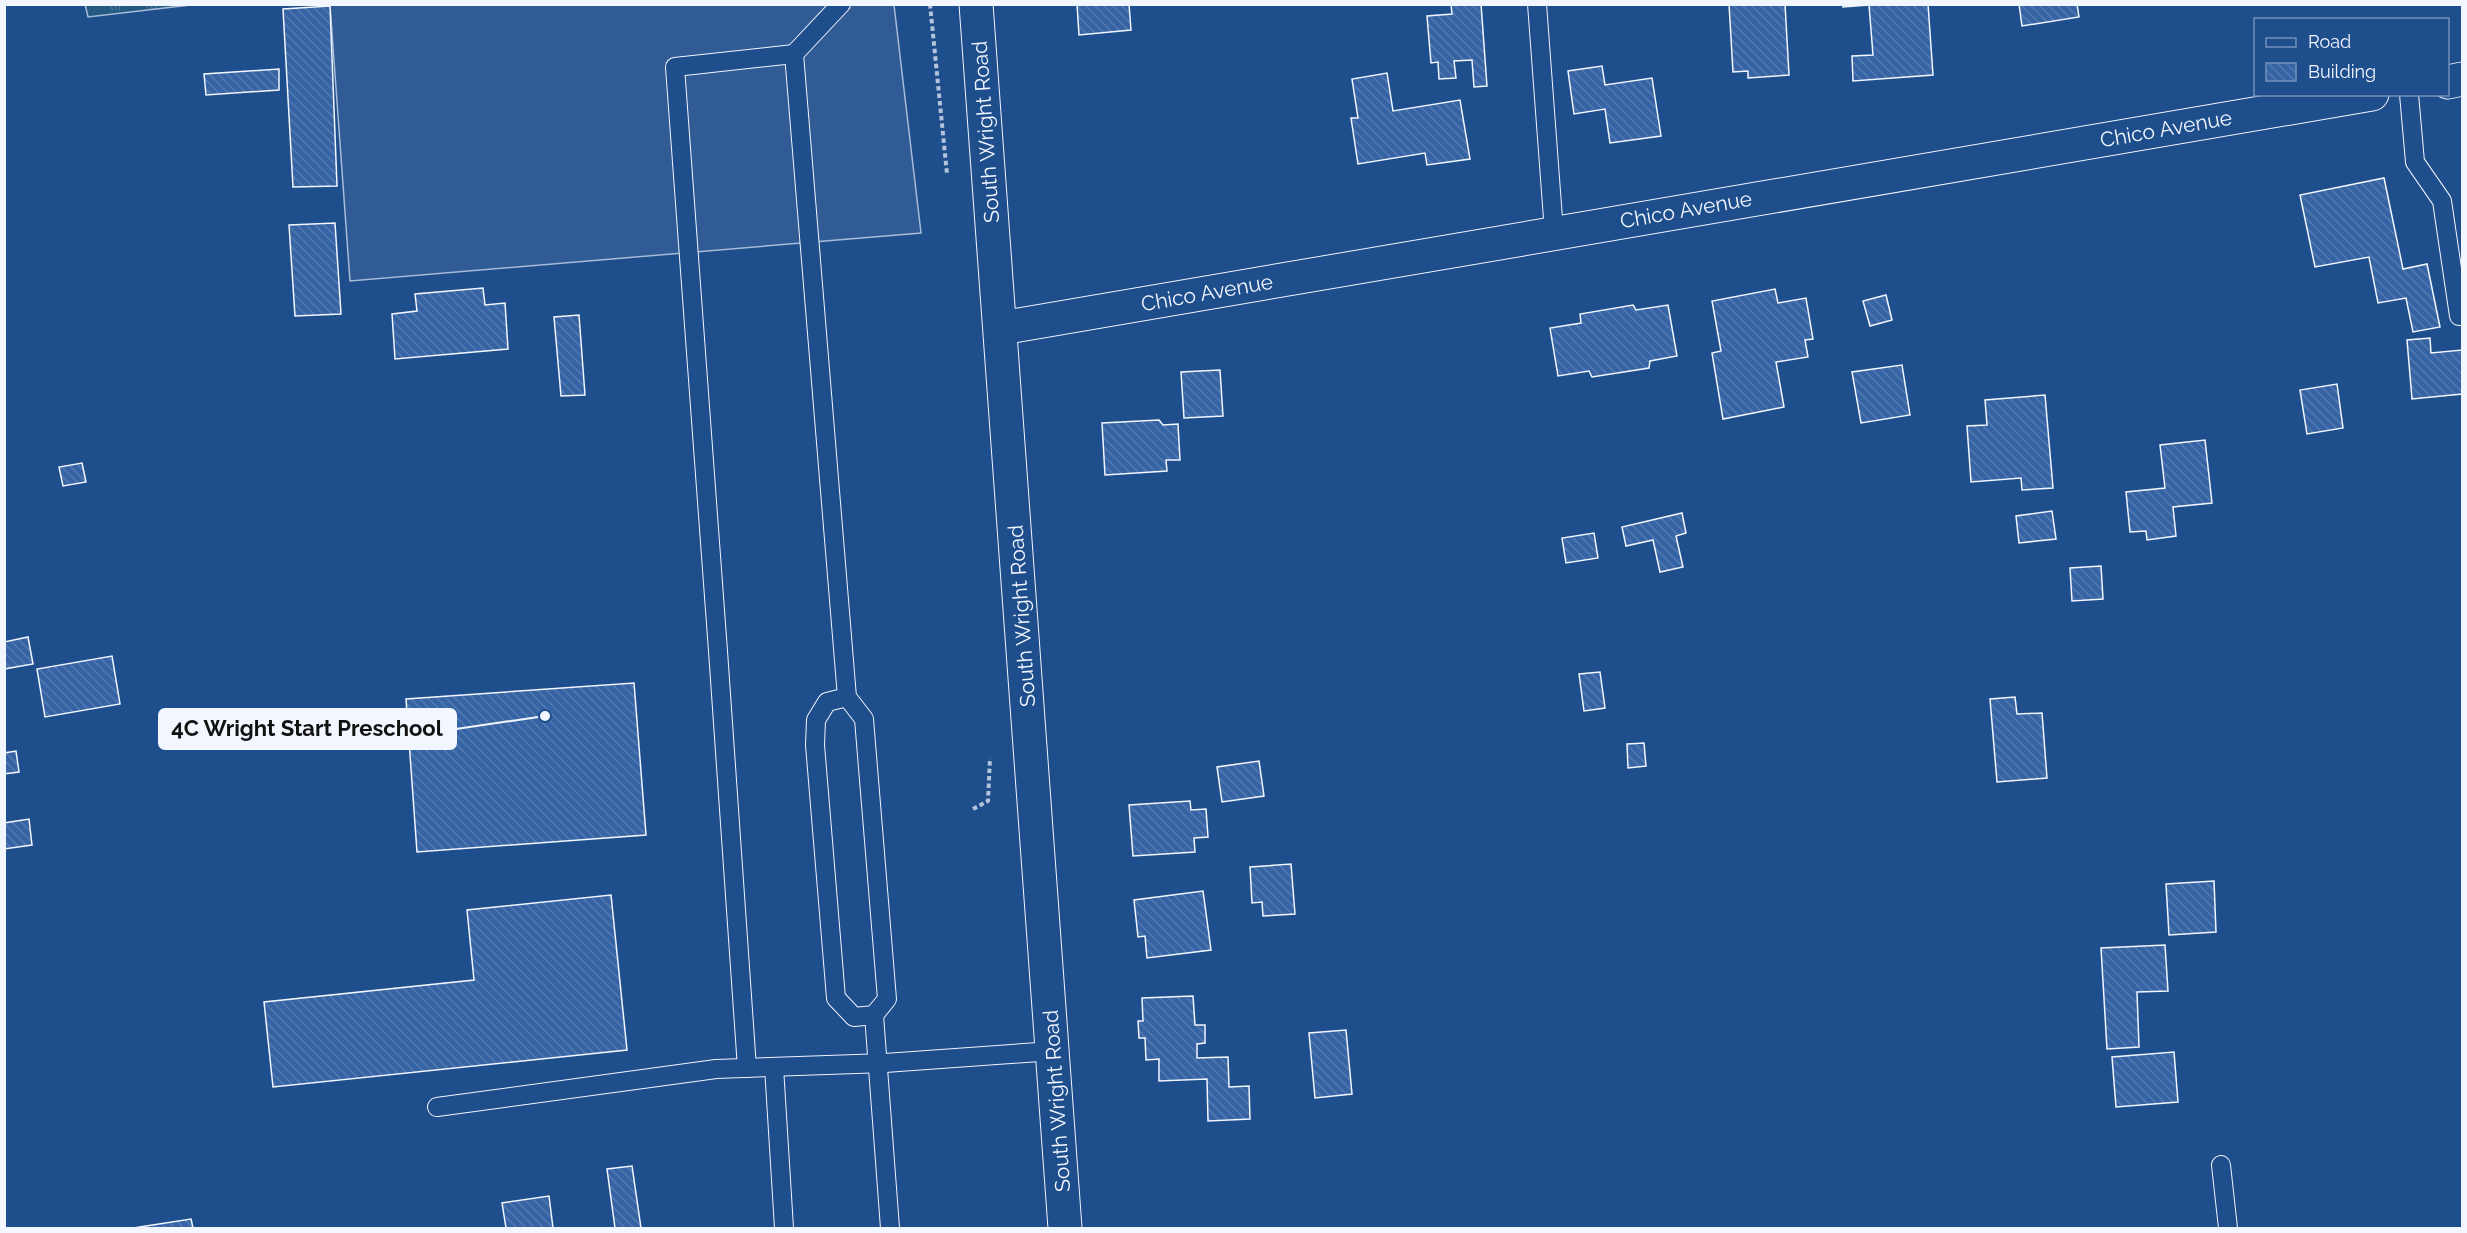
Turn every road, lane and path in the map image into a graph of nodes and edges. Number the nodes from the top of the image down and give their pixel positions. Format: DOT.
graph roads {
  1 [pos="841,4"];
  2 [pos="976,4"];
  3 [pos="1537,4"];
  4 [pos="794,54"];
  5 [pos="2360,96"];
  6 [pos="2409,96"];
  7 [pos="1554,232"];
  8 [pos="2459,316"];
  9 [pos="1001,328"];
  10 [pos="847,697"];
  11 [pos="874,1015"];
  12 [pos="1053,1051"];
  13 [pos="878,1063"];
  14 [pos="774,1067"];
  15 [pos="747,1068"];
  16 [pos="438,1107"];
  17 [pos="2221,1165"];
  18 [pos="784,1228"];
  19 [pos="891,1228"];
  20 [pos="1065,1228"];
  21 [pos="2228,1228"];
  1 -- 4 [label="lane"];
  2 -- 9 [label="street, South Wright Road"];
  3 -- 7 [label="lane"];
  4 -- 10 [label="lane"];
  4 -- 15 [label="lane"];
  5 -- 7 [label="street, Chico Avenue"];
  6 -- 8 [label="lane"];
  7 -- 9 [label="street, Chico Avenue"];
  9 -- 12 [label="street, South Wright Road"];
  10 -- 11 [label="lane"];
  10 -- 11 [label="lane"];
  11 -- 13 [label="lane"];
  12 -- 13 [label="lane"];
  12 -- 20 [label="street, South Wright Road"];
  13 -- 14 [label="lane"];
  13 -- 19 [label="lane"];
  14 -- 15 [label="lane"];
  14 -- 18 [label="lane"];
  15 -- 16 [label="lane"];
  17 -- 21 [label="lane"];
}
